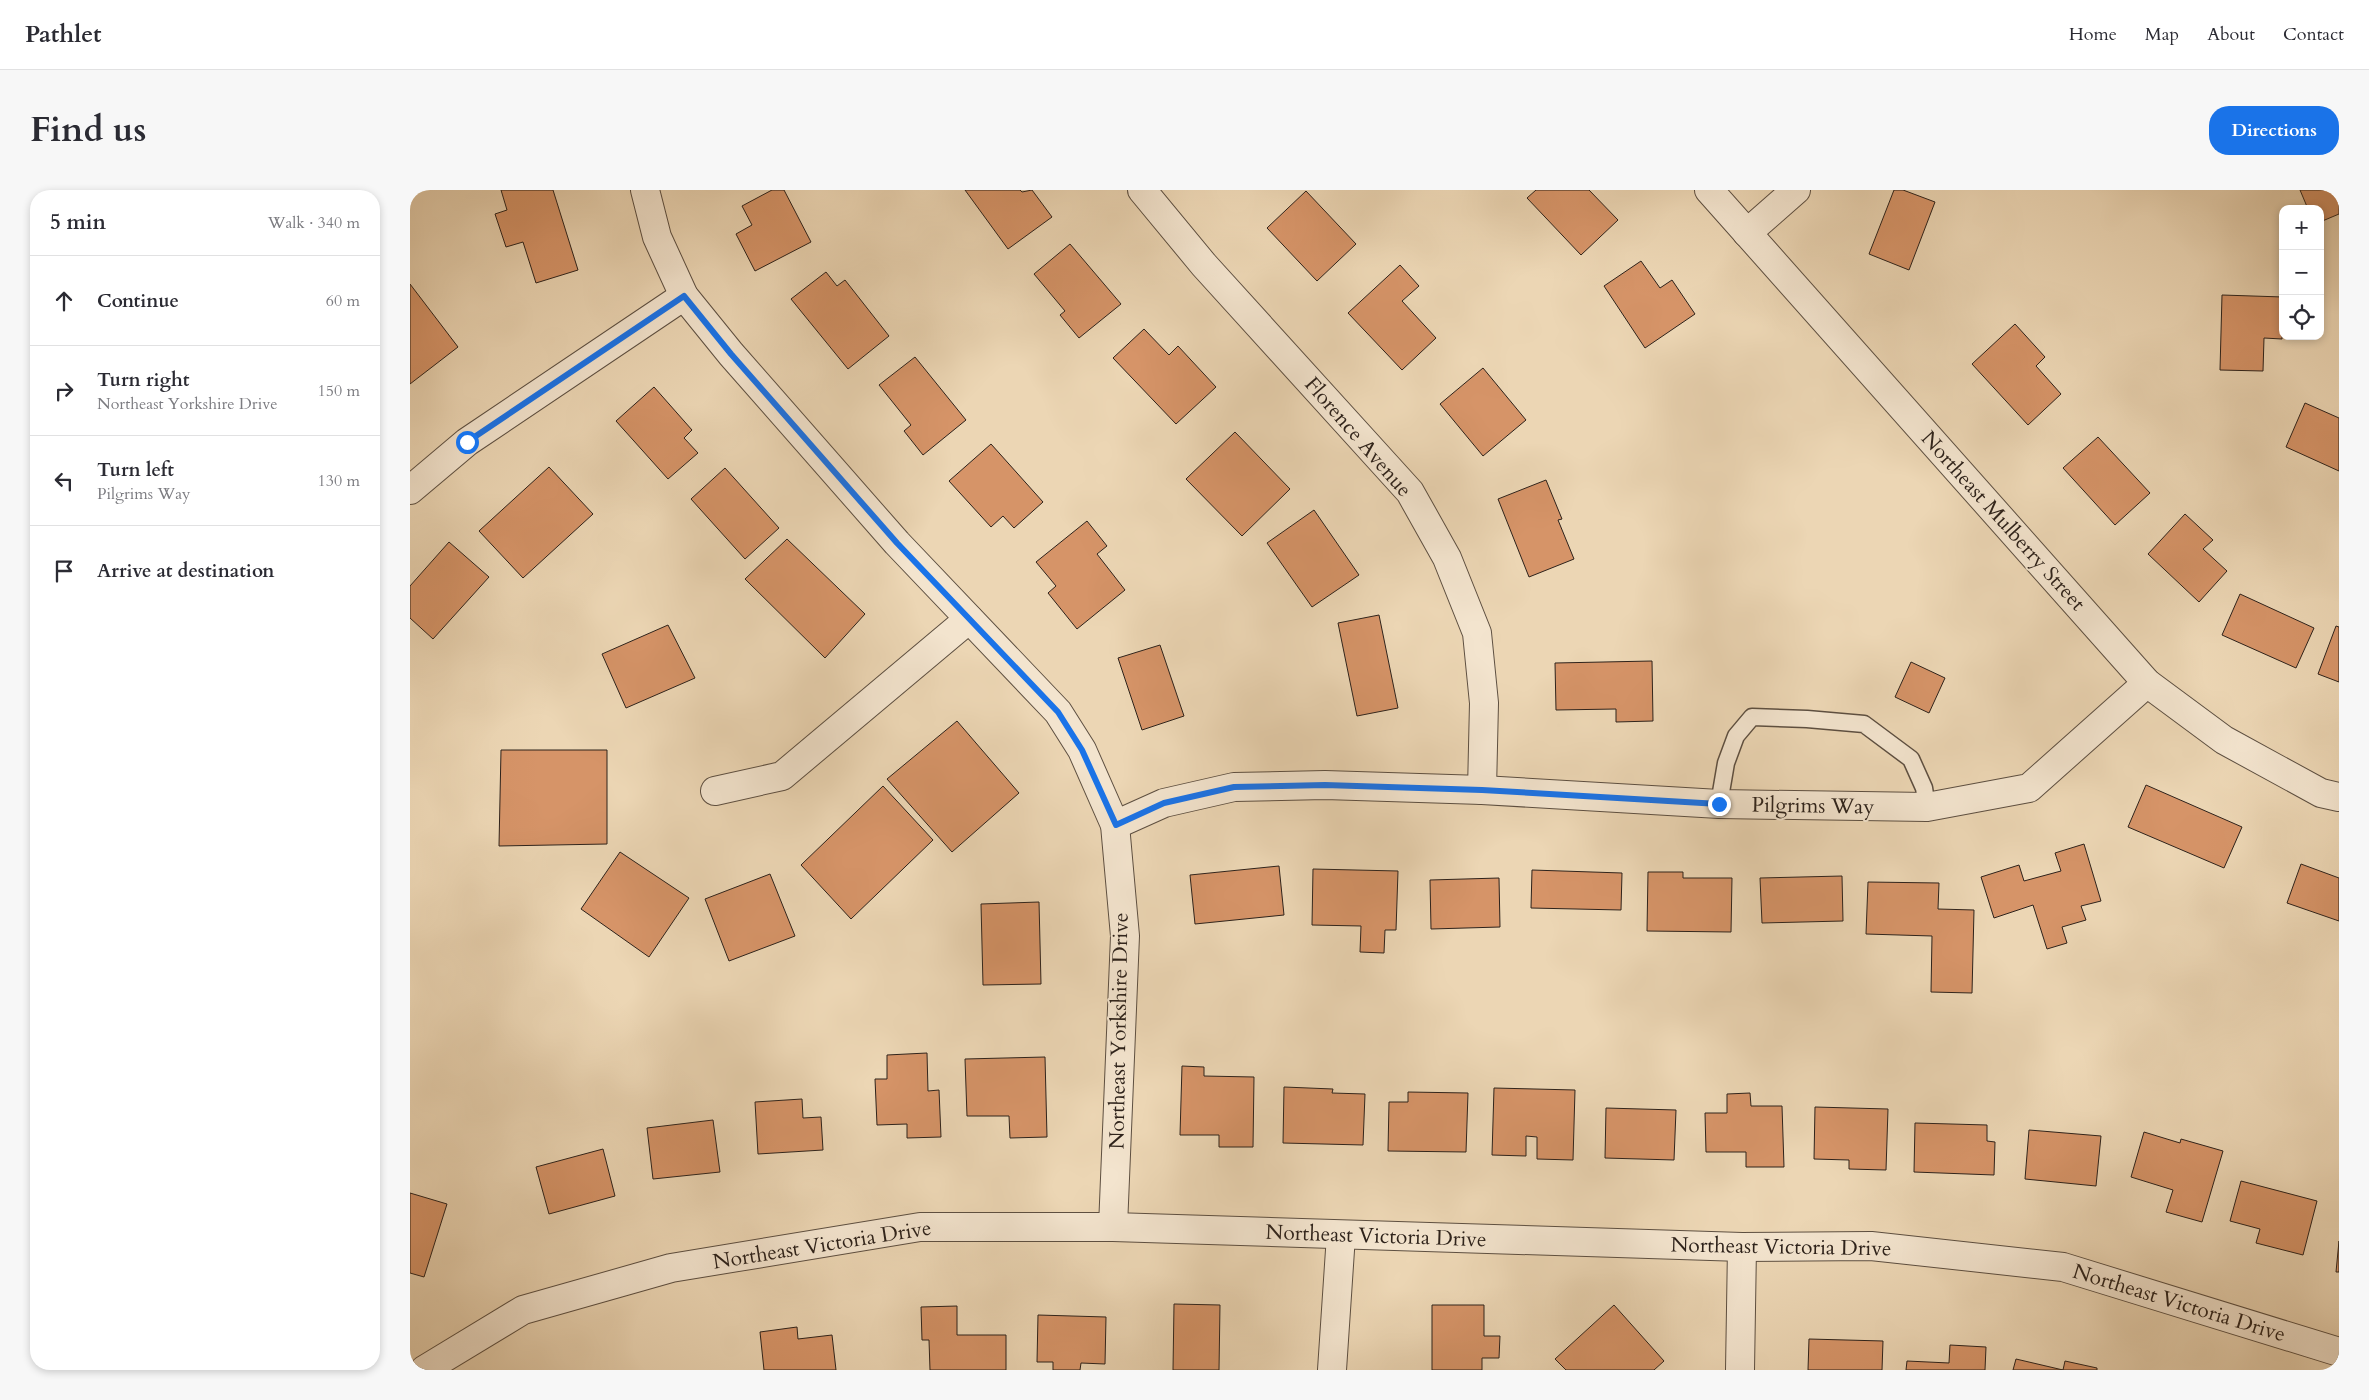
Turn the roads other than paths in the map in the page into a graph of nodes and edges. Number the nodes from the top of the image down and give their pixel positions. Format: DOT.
graph roads {
  1 [pos="645,190"];
  2 [pos="1142,190"];
  3 [pos="1710,190"];
  4 [pos="1796,190"];
  5 [pos="1747,233"];
  6 [pos="684,296"];
  7 [pos="410,490"];
  8 [pos="969,619"];
  9 [pos="2147,683"];
  10 [pos="1482,790"];
  11 [pos="715,791"];
  12 [pos="2339,797"];
  13 [pos="1719,804"];
  14 [pos="1926,807"];
  15 [pos="1116,825"];
  16 [pos="1113,1227"];
  17 [pos="1341,1235"];
  18 [pos="1742,1246"];
  19 [pos="2339,1352"];
  20 [pos="424,1370"];
  21 [pos="1332,1370"];
  22 [pos="1740,1370"];
  1 -- 6 [label="street, Northeast Yorkshire Drive"];
  2 -- 10 [label="street, Florence Avenue"];
  3 -- 5 [label="street, Northeast Mulberry Street"];
  4 -- 5 [label="street"];
  5 -- 9 [label="street, Northeast Mulberry Street"];
  6 -- 7 [label="street"];
  6 -- 8 [label="street, Northeast Yorkshire Drive"];
  8 -- 11 [label="street"];
  8 -- 15 [label="street, Northeast Yorkshire Drive"];
  9 -- 12 [label="street, Northeast Mulberry Street"];
  9 -- 14 [label="street, Pilgrims Way"];
  10 -- 13 [label="street, Pilgrims Way"];
  10 -- 15 [label="street, Pilgrims Way"];
  13 -- 14 [label="street, Pilgrims Way"];
  13 -- 14 [label="lane"];
  15 -- 16 [label="street, Northeast Yorkshire Drive"];
  16 -- 17 [label="street, Northeast Victoria Drive"];
  16 -- 20 [label="street, Northeast Victoria Drive"];
  17 -- 18 [label="street, Northeast Victoria Drive"];
  17 -- 21 [label="street"];
  18 -- 19 [label="street, Northeast Victoria Drive"];
  18 -- 22 [label="street"];
}
